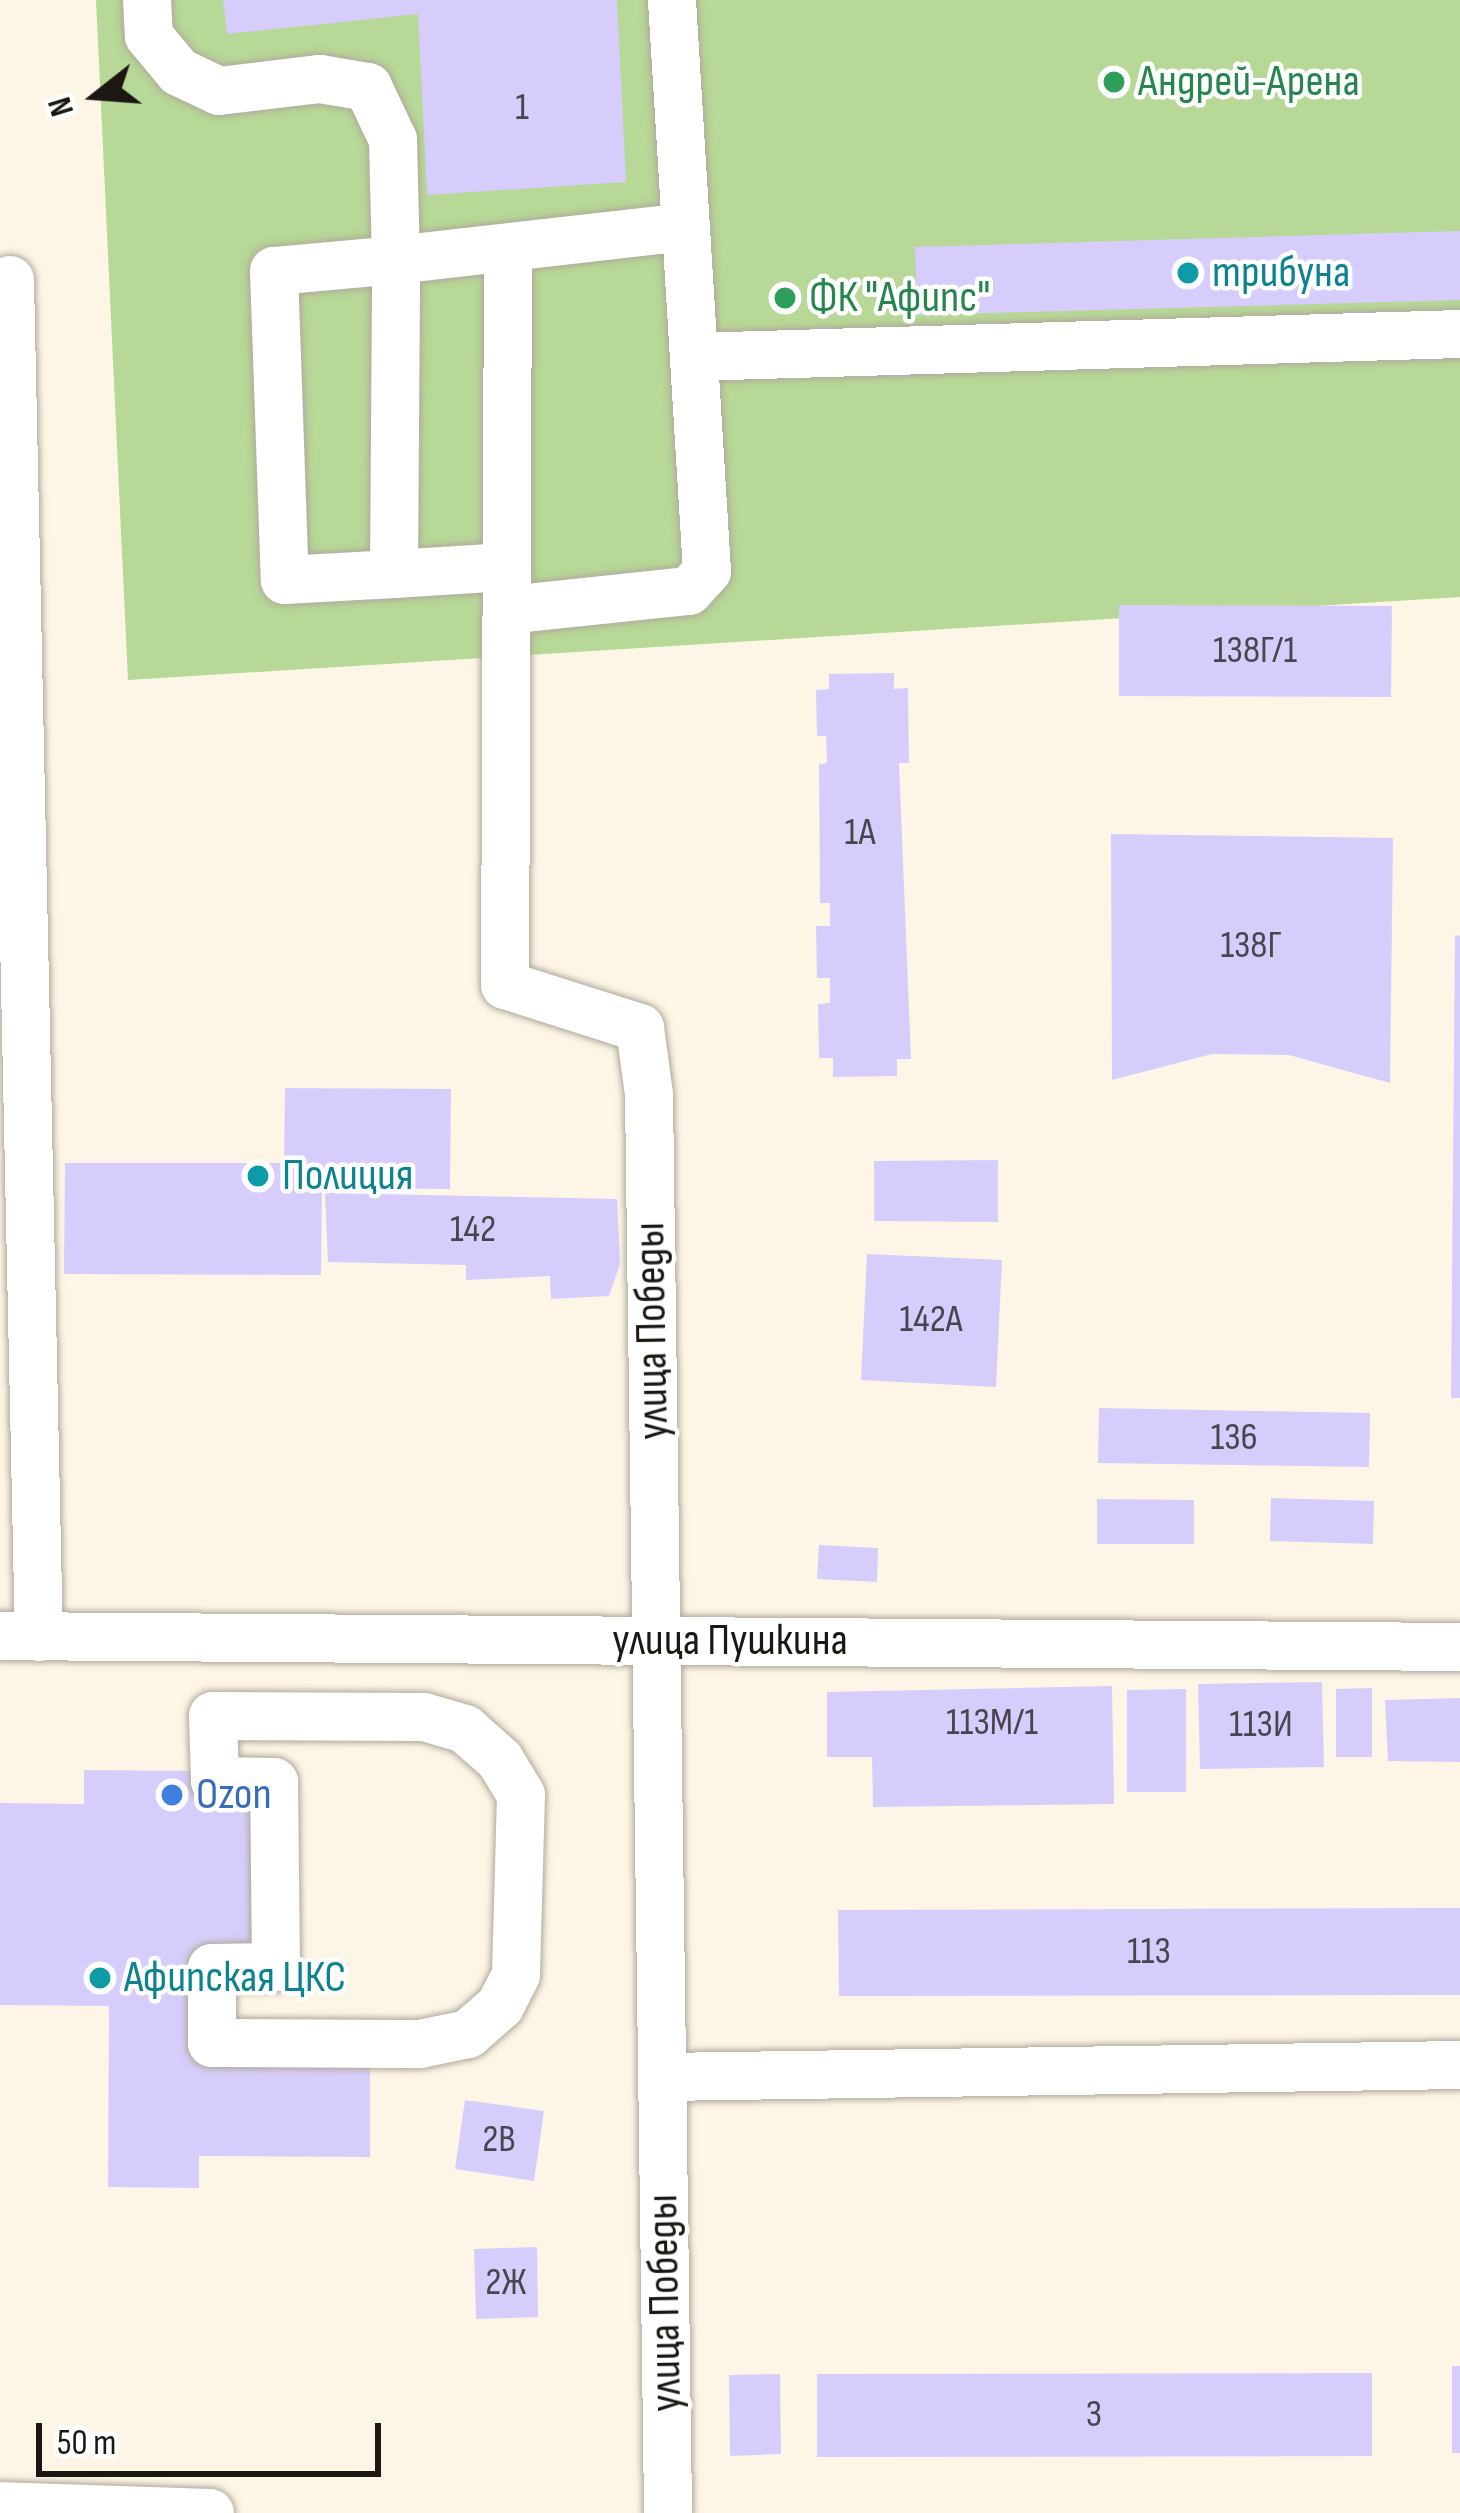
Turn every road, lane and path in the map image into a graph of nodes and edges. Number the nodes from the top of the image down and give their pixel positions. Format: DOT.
graph roads {
  1 [pos="147,0"];
  2 [pos="672,0"];
  3 [pos="686,227"];
  4 [pos="508,248"];
  5 [pos="396,260"];
  6 [pos="10,280"];
  7 [pos="1460,334"];
  8 [pos="694,357"];
  9 [pos="7,467"];
  10 [pos="394,574"];
  11 [pos="506,588"];
  12 [pos="19,1636"];
  13 [pos="656,1640"];
  14 [pos="1460,1647"];
  15 [pos="213,1716"];
  16 [pos="1460,2065"];
  17 [pos="662,2077"];
  18 [pos="0,2506"];
  19 [pos="210,2513"];
  20 [pos="668,2513"];
  1 -- 5 [label="street"];
  2 -- 3 [label="street"];
  3 -- 4 [label="street"];
  3 -- 8 [label="street"];
  4 -- 5 [label="street"];
  4 -- 11 [label="street, улица Победы"];
  5 -- 10 [label="street"];
  5 -- 10 [label="street"];
  6 -- 9 [label="street"];
  7 -- 8 [label="street"];
  8 -- 11 [label="street"];
  9 -- 12 [label="street"];
  10 -- 11 [label="street"];
  11 -- 13 [label="street, улица Победы"];
  12 -- 13 [label="street, улица Пушкина"];
  13 -- 14 [label="street, улица Пушкина"];
  13 -- 17 [label="street, улица Победы"];
  15 -- 15 [label="street"];
  16 -- 17 [label="street"];
  17 -- 20 [label="street, улица Победы"];
  18 -- 19 [label="street"];
}
